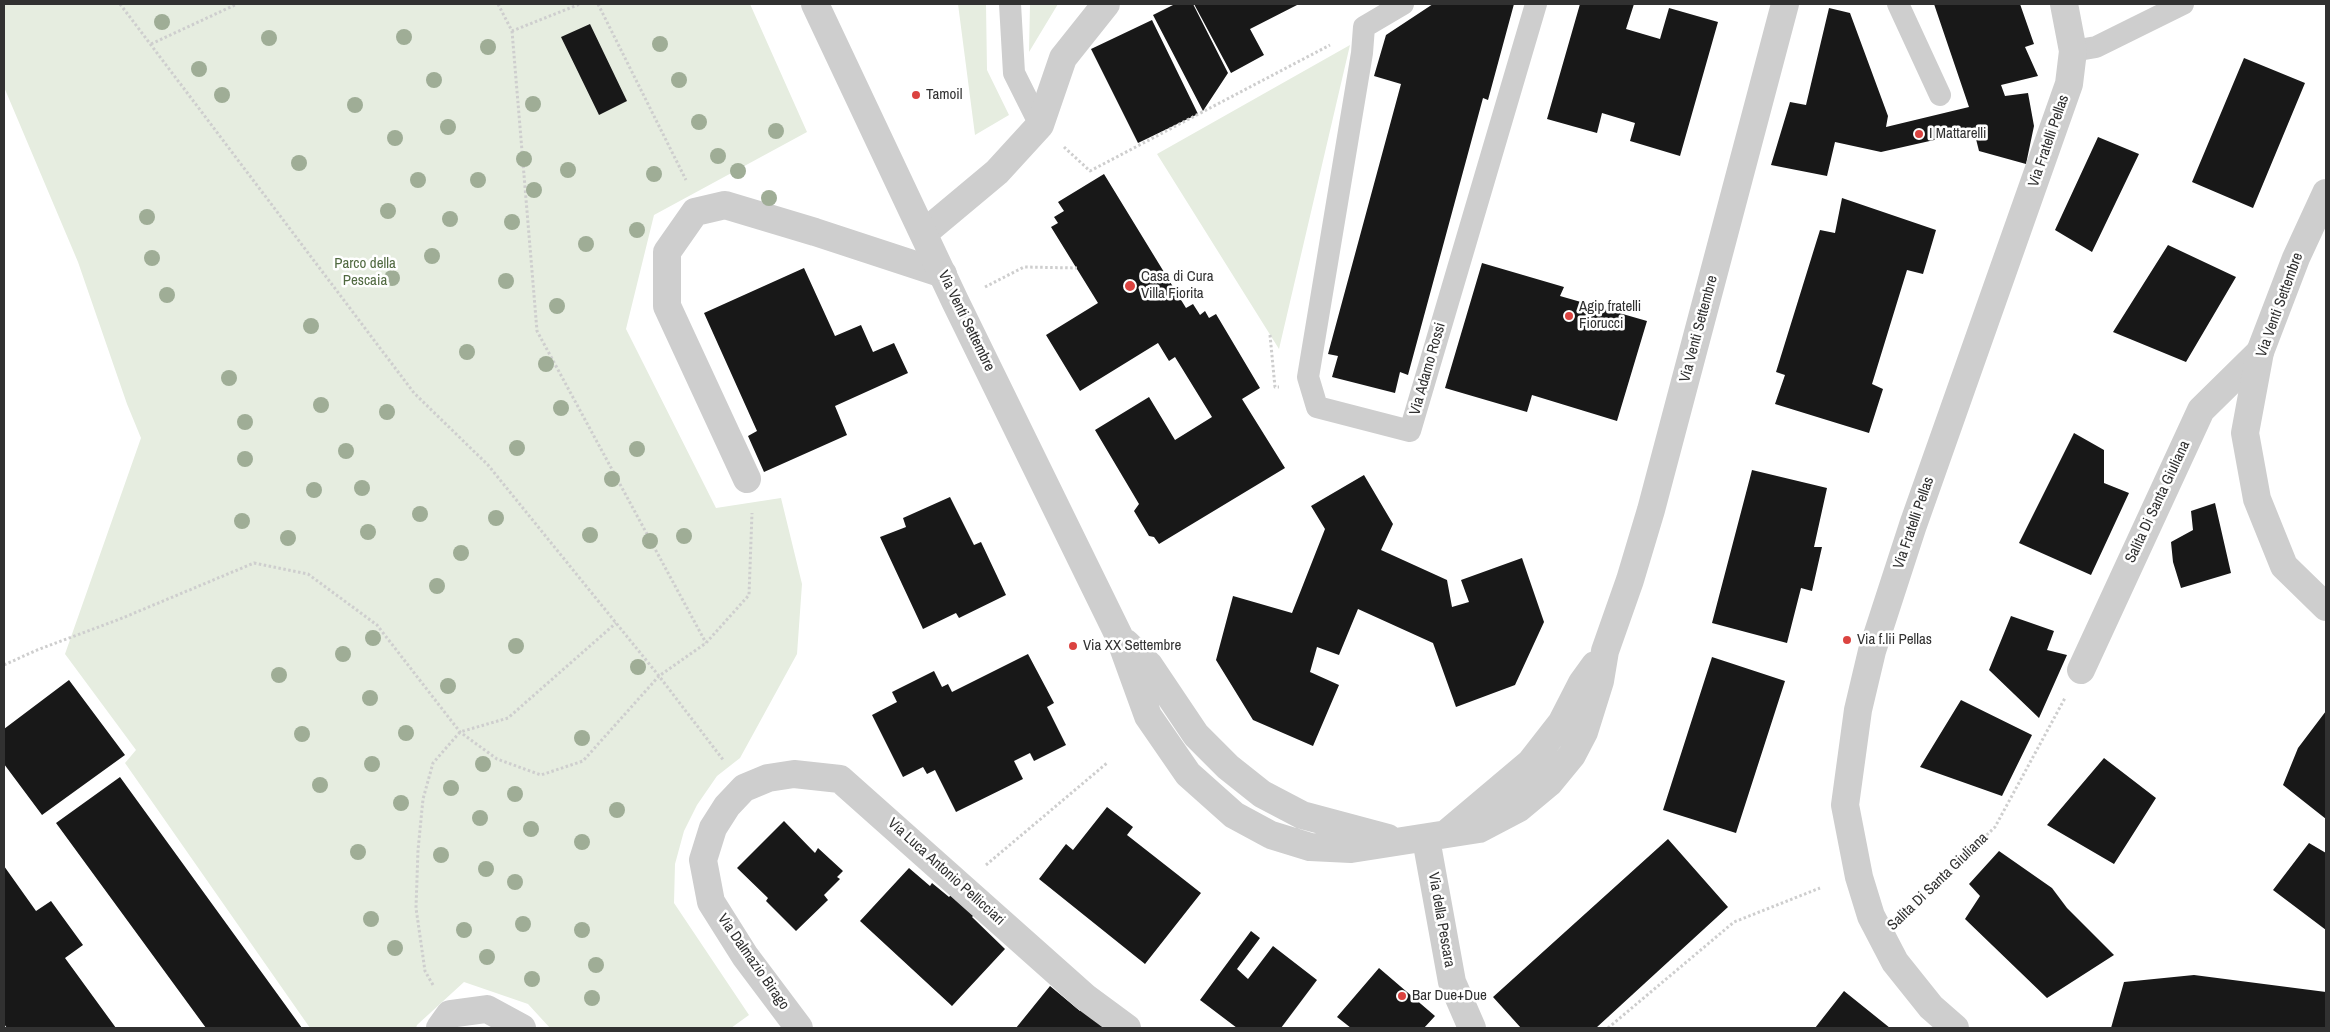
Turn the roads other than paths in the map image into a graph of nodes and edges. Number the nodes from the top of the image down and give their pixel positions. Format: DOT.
graph roads {
  1 [pos="815,4"];
  2 [pos="1010,4"];
  3 [pos="1106,4"];
  4 [pos="1403,4"];
  5 [pos="1536,4"];
  6 [pos="1785,4"];
  7 [pos="1898,4"];
  8 [pos="2064,4"];
  9 [pos="2183,4"];
  10 [pos="2073,51"];
  11 [pos="1940,94"];
  12 [pos="1040,125"];
  13 [pos="2326,193"];
  14 [pos="924,233"];
  15 [pos="943,274"];
  16 [pos="2260,352"];
  17 [pos="747,479"];
  18 [pos="2326,607"];
  19 [pos="2081,670"];
  20 [pos="744,788"];
  21 [pos="1424,838"];
  22 [pos="445,1021"];
  23 [pos="522,1028"];
  24 [pos="799,1028"];
  25 [pos="1127,1028"];
  26 [pos="1472,1028"];
  27 [pos="1955,1028"];
  1 -- 14 [label="street, Via Venti Settembre"];
  2 -- 12 [label="lane"];
  3 -- 12 [label="street"];
  4 -- 5 [label="lane, Via Adamo Rossi"];
  6 -- 21 [label="street, Via Venti Settembre"];
  7 -- 11 [label="lane"];
  8 -- 10 [label="street, Via Fratelli Pellas"];
  9 -- 10 [label="lane"];
  10 -- 27 [label="street, Via Fratelli Pellas"];
  12 -- 14 [label="street"];
  13 -- 16 [label="street, Via Venti Settembre"];
  14 -- 15 [label="street, Via Venti Settembre"];
  15 -- 17 [label="street"];
  15 -- 21 [label="street, Via Venti Settembre"];
  16 -- 18 [label="street, Via Venti Settembre"];
  16 -- 19 [label="street, Salita Di Santa Giuliana"];
  20 -- 24 [label="street, Via Dalmazio Birago"];
  20 -- 25 [label="street, Via Luca Antonio Pellicciari"];
  21 -- 26 [label="street, Via della Pescara"];
  22 -- 23 [label="street"];
}
